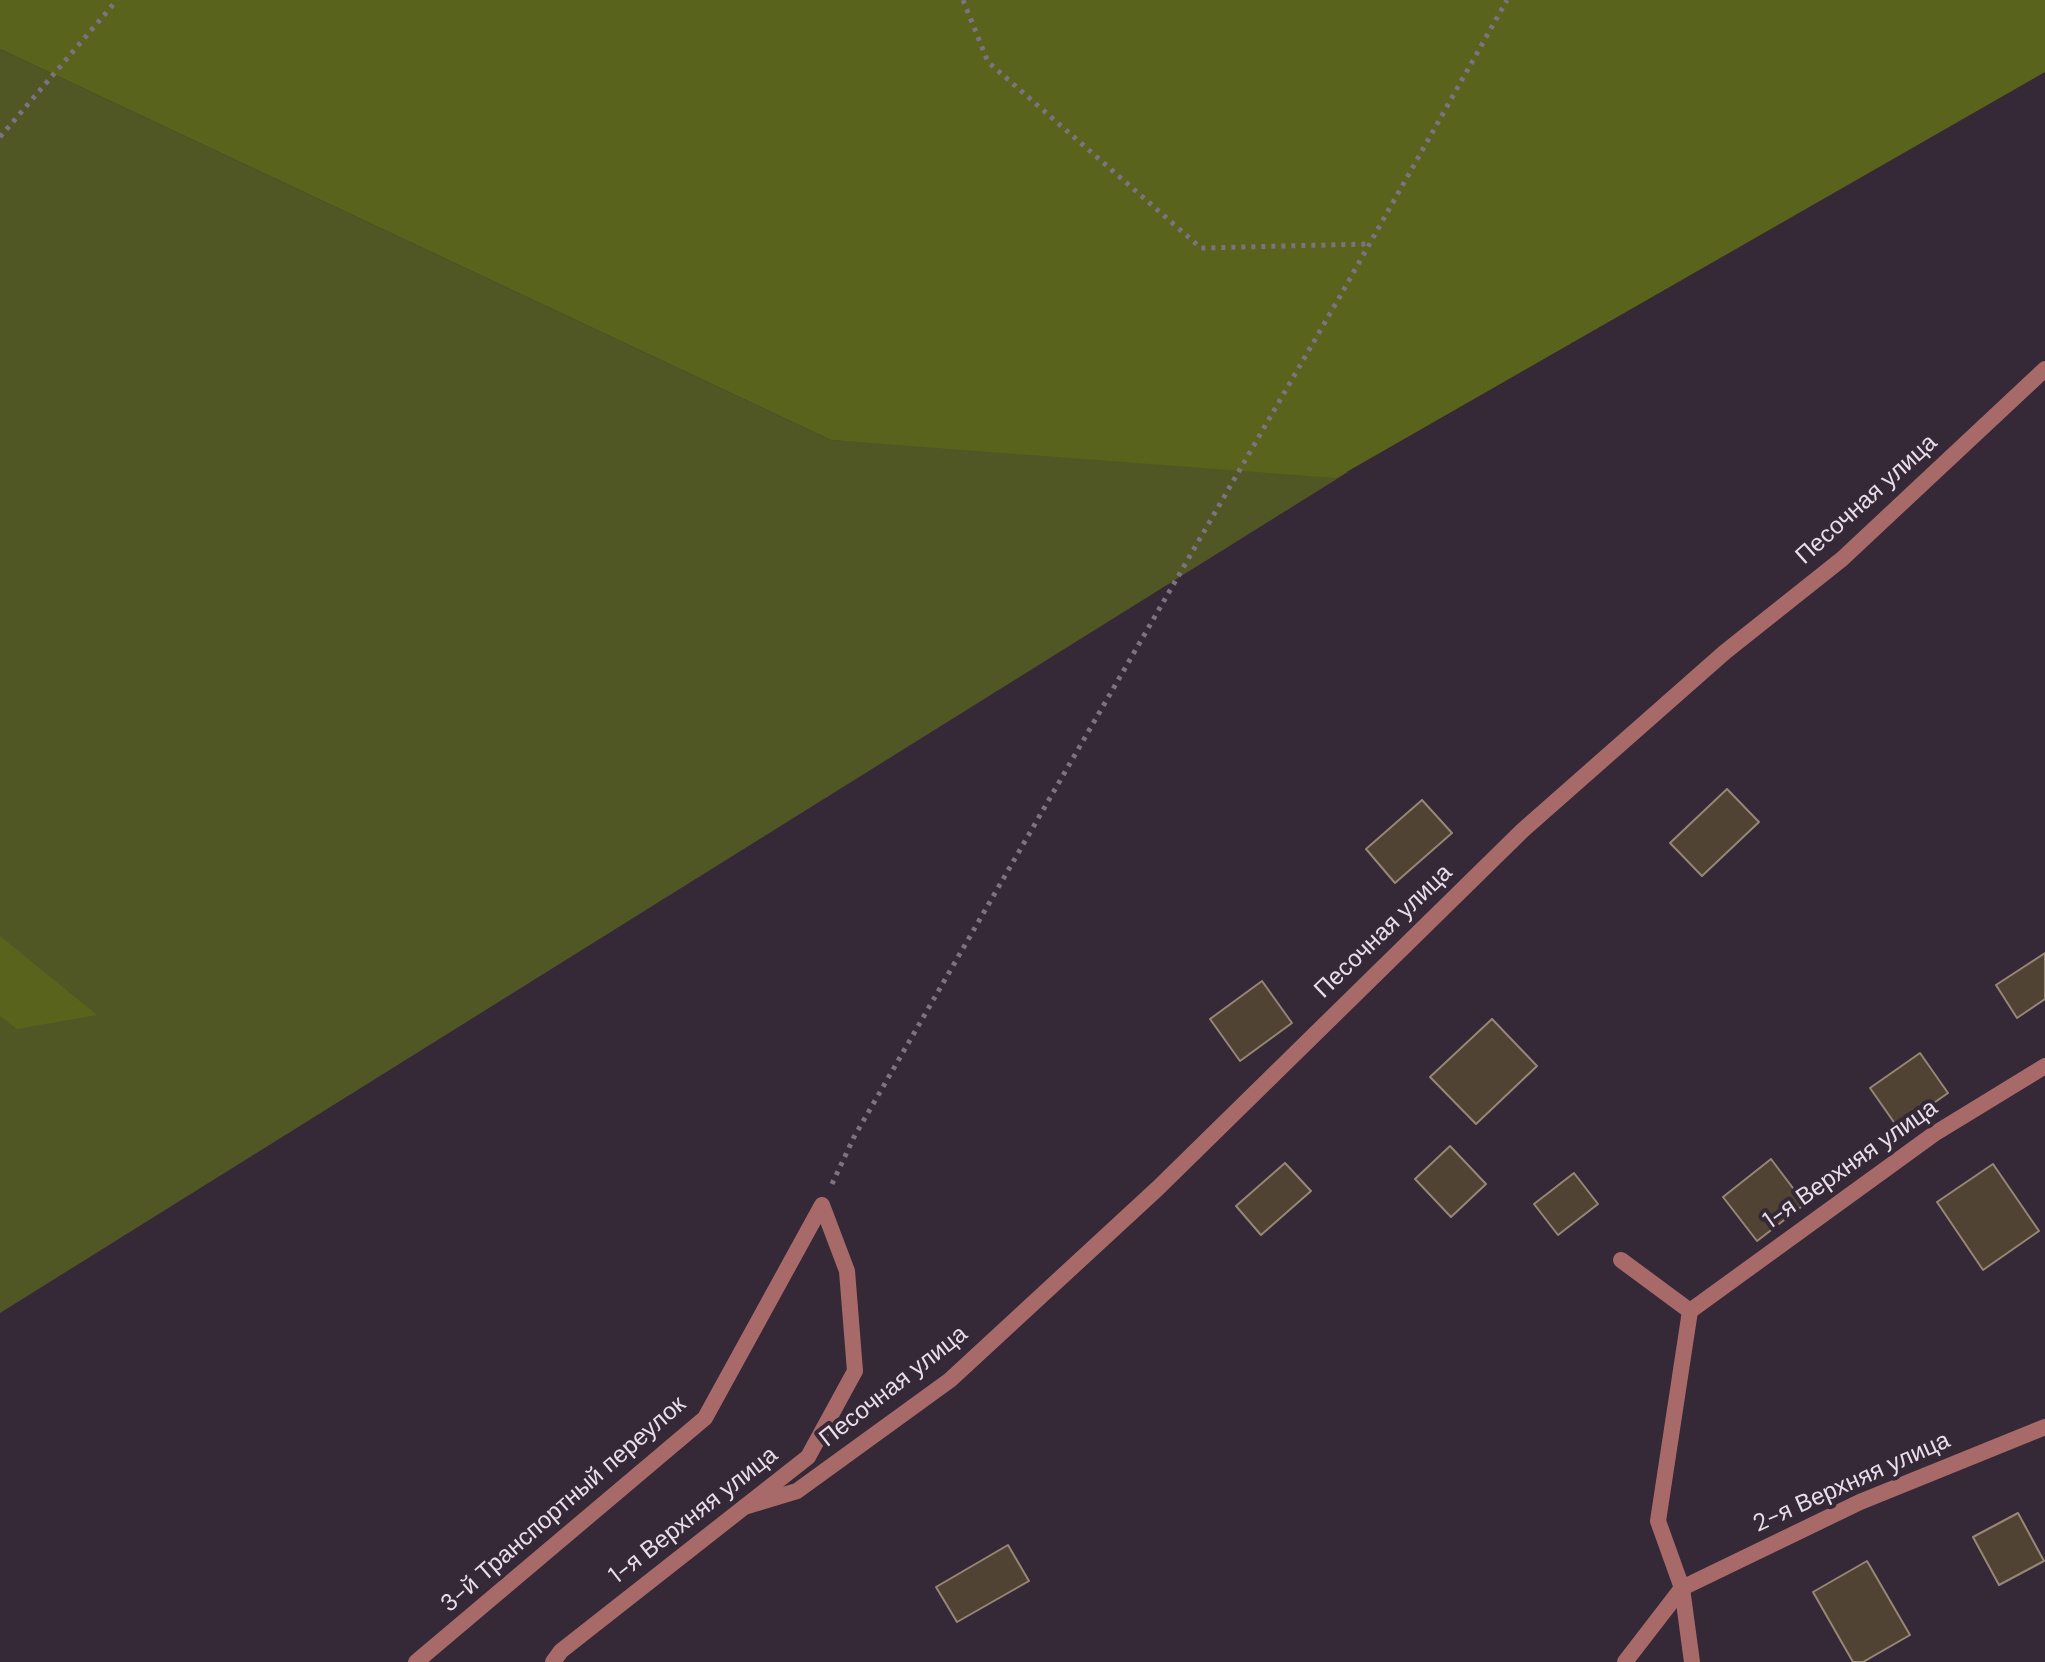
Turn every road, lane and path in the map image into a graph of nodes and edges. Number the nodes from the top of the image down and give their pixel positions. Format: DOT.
graph roads {
  1 [pos="117,0"];
  2 [pos="963,0"];
  3 [pos="1507,0"];
  4 [pos="0,137"];
  5 [pos="1370,244"];
  6 [pos="2045,369"];
  7 [pos="2045,1066"];
  8 [pos="822,1205"];
  9 [pos="1621,1260"];
  10 [pos="1690,1311"];
  11 [pos="2045,1427"];
  12 [pos="744,1507"];
  13 [pos="1682,1588"];
  14 [pos="416,1662"];
  15 [pos="553,1662"];
  16 [pos="1625,1662"];
  17 [pos="1692,1662"];
  1 -- 4 [label="path"];
  2 -- 5 [label="path"];
  3 -- 5 [label="path"];
  5 -- 8 [label="path"];
  6 -- 12 [label="street, Песочная улица"];
  7 -- 10 [label="street, 1-я Верхняя улица"];
  8 -- 12 [label="street, 1-я Верхняя улица"];
  8 -- 14 [label="street, 3-й Транспортный переулок"];
  9 -- 10 [label="street"];
  10 -- 13 [label="street"];
  11 -- 13 [label="street, 2-я Верхняя улица"];
  12 -- 15 [label="street, 1-я Верхняя улица"];
  13 -- 16 [label="street"];
  13 -- 17 [label="street"];
}
